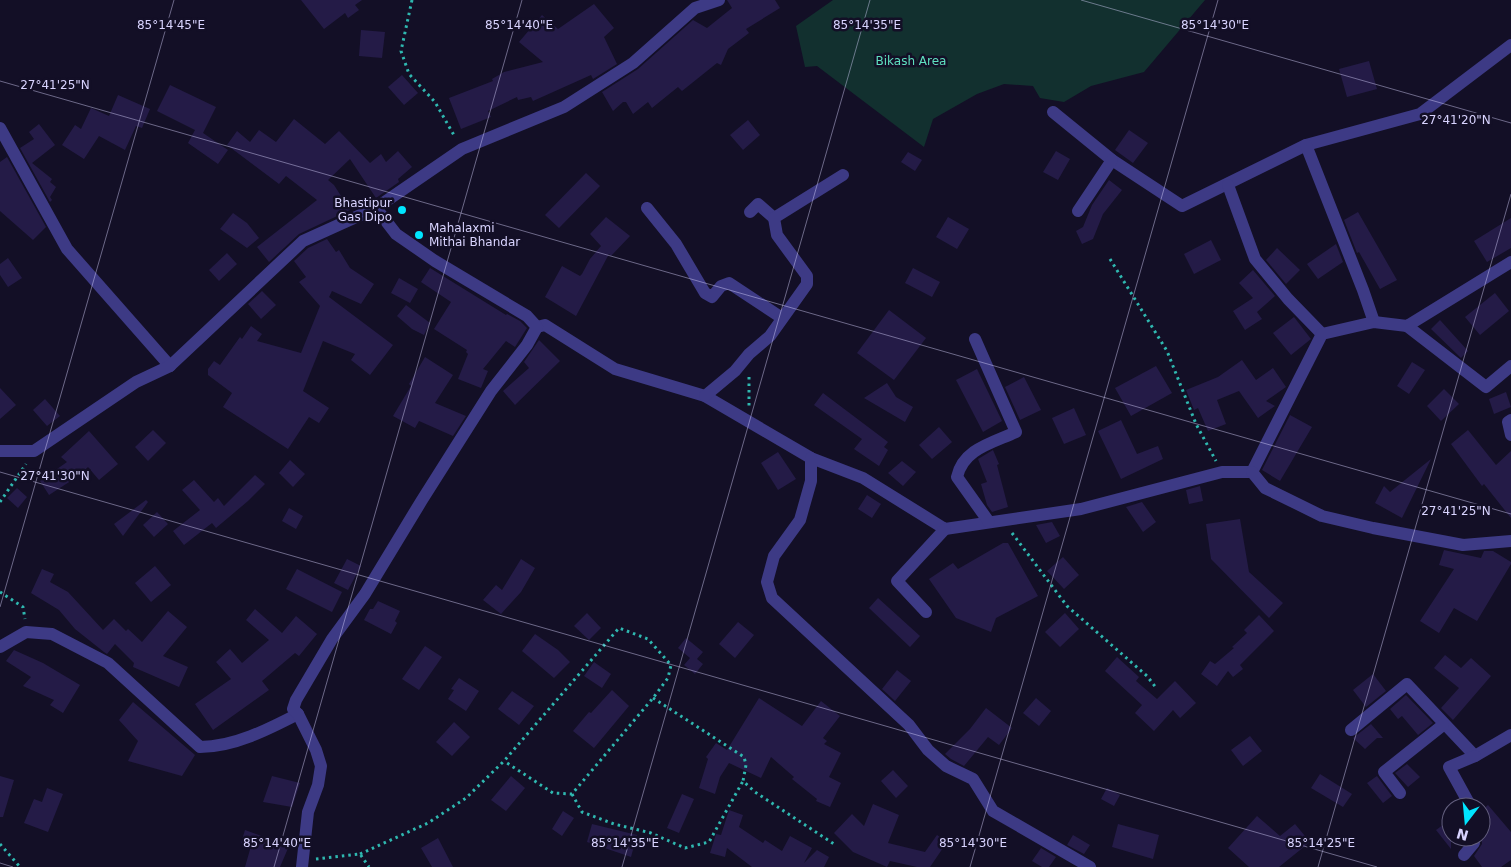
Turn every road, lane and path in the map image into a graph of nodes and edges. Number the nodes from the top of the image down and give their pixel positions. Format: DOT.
graph roads {
  1 [pos="412,0"];
  2 [pos="720,0"];
  3 [pos="1511,45"];
  4 [pos="1053,112"];
  5 [pos="0,128"];
  6 [pos="1306,145"];
  7 [pos="462,149"];
  8 [pos="1112,160"];
  9 [pos="843,175"];
  10 [pos="1228,185"];
  11 [pos="376,208"];
  12 [pos="647,208"];
  13 [pos="1078,211"];
  14 [pos="750,212"];
  15 [pos="774,218"];
  16 [pos="1110,259"];
  17 [pos="1511,262"];
  18 [pos="782,318"];
  19 [pos="1374,322"];
  20 [pos="1407,326"];
  21 [pos="537,327"];
  22 [pos="1322,334"];
  23 [pos="975,339"];
  24 [pos="749,354"];
  25 [pos="170,366"];
  26 [pos="1511,366"];
  27 [pos="705,396"];
  28 [pos="1511,420"];
  29 [pos="746,421"];
  30 [pos="1511,435"];
  31 [pos="0,451"];
  32 [pos="34,451"];
  33 [pos="811,458"];
  34 [pos="1222,472"];
  35 [pos="1252,472"];
  36 [pos="0,502"];
  37 [pos="1004,520"];
  38 [pos="989,522"];
  39 [pos="945,529"];
  40 [pos="1511,541"];
  41 [pos="0,592"];
  42 [pos="926,612"];
  43 [pos="26,632"];
  44 [pos="0,647"];
  45 [pos="1157,689"];
  46 [pos="653,698"];
  47 [pos="298,714"];
  48 [pos="1443,725"];
  49 [pos="1350,730"];
  50 [pos="1511,735"];
  51 [pos="1474,756"];
  52 [pos="504,761"];
  53 [pos="743,782"];
  54 [pos="1400,793"];
  55 [pos="572,794"];
  56 [pos="1465,797"];
  57 [pos="0,844"];
  58 [pos="834,844"];
  59 [pos="1471,847"];
  60 [pos="360,854"];
  61 [pos="1464,855"];
  62 [pos="302,863"];
  63 [pos="20,867"];
  64 [pos="369,867"];
  65 [pos="1090,867"];
  1 -- 7 [label="path"];
  2 -- 7 [label="street"];
  3 -- 6 [label="street"];
  4 -- 8 [label="street"];
  5 -- 25 [label="street"];
  6 -- 10 [label="street"];
  6 -- 19 [label="street"];
  7 -- 11 [label="street"];
  8 -- 10 [label="street"];
  8 -- 13 [label="street"];
  9 -- 15 [label="street"];
  10 -- 22 [label="street"];
  11 -- 21 [label="street"];
  11 -- 25 [label="street"];
  12 -- 18 [label="street"];
  14 -- 15 [label="street"];
  15 -- 18 [label="street"];
  16 -- 34 [label="path"];
  17 -- 20 [label="street"];
  18 -- 24 [label="street"];
  19 -- 20 [label="street"];
  19 -- 22 [label="street"];
  20 -- 26 [label="street"];
  21 -- 27 [label="street"];
  21 -- 47 [label="street"];
  22 -- 35 [label="street"];
  23 -- 38 [label="street"];
  24 -- 27 [label="street"];
  24 -- 29 [label="path"];
  25 -- 32 [label="street"];
  27 -- 29 [label="street"];
  28 -- 30 [label="street"];
  29 -- 33 [label="street"];
  31 -- 32 [label="street"];
  32 -- 36 [label="path"];
  33 -- 39 [label="street"];
  33 -- 65 [label="street"];
  34 -- 35 [label="street"];
  34 -- 37 [label="street"];
  35 -- 40 [label="street"];
  37 -- 38 [label="street"];
  37 -- 45 [label="path"];
  38 -- 39 [label="street"];
  39 -- 42 [label="street"];
  41 -- 43 [label="path"];
  43 -- 44 [label="street"];
  43 -- 47 [label="street"];
  46 -- 52 [label="path"];
  46 -- 53 [label="path"];
  46 -- 55 [label="path"];
  47 -- 62 [label="street"];
  48 -- 49 [label="street"];
  48 -- 51 [label="street"];
  48 -- 54 [label="street"];
  50 -- 51 [label="street"];
  51 -- 56 [label="street"];
  52 -- 55 [label="path"];
  52 -- 60 [label="path"];
  53 -- 55 [label="path"];
  53 -- 58 [label="path"];
  57 -- 63 [label="path"];
  59 -- 61 [label="street"];
  60 -- 62 [label="path"];
  60 -- 64 [label="path"];
}
